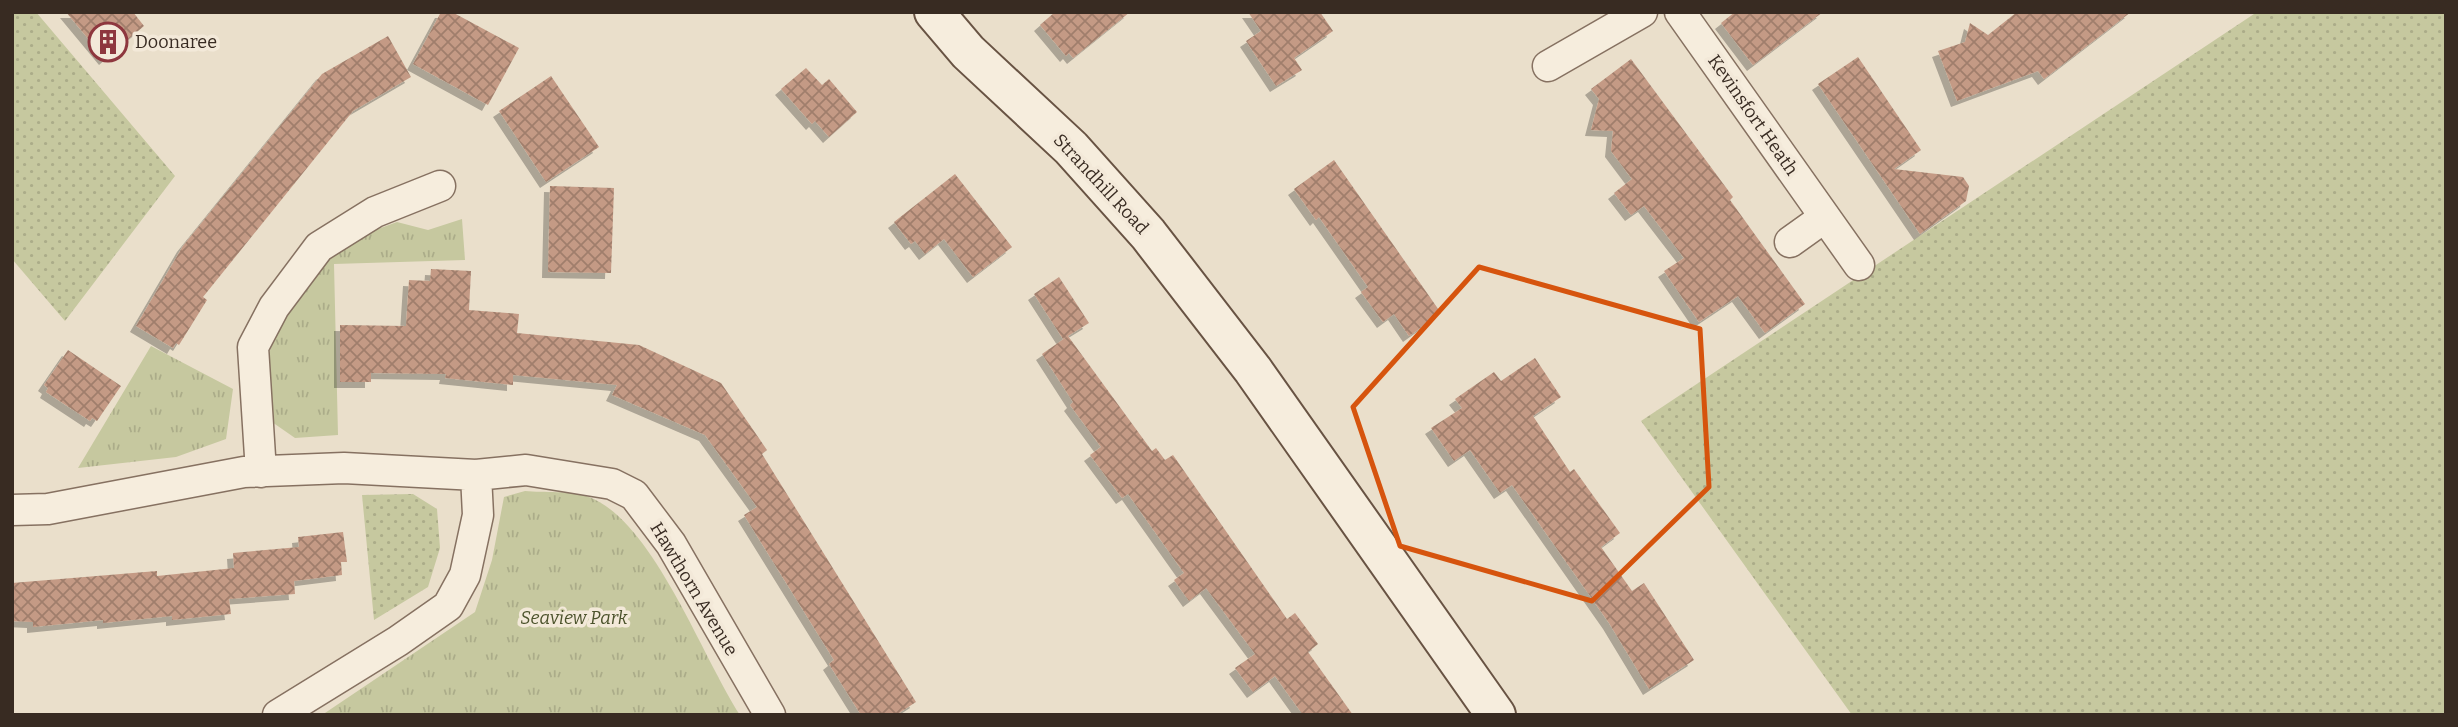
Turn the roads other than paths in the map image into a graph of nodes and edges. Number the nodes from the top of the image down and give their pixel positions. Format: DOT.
graph roads {
  1 [pos="934,12"];
  2 [pos="1642,12"];
  3 [pos="1680,12"];
  4 [pos="1548,66"];
  5 [pos="440,186"];
  6 [pos="1825,217"];
  7 [pos="1790,242"];
  8 [pos="1859,265"];
  9 [pos="261,472"];
  10 [pos="476,475"];
  11 [pos="12,510"];
  12 [pos="278,715"];
  13 [pos="770,715"];
  14 [pos="1496,715"];
  1 -- 14 [label="main road, Strandhill Road"];
  2 -- 4 [label="street"];
  3 -- 6 [label="street, Kevinsfort Heath"];
  5 -- 9 [label="street"];
  6 -- 7 [label="street"];
  6 -- 8 [label="street, Kevinsfort Heath"];
  9 -- 10 [label="street"];
  9 -- 11 [label="street"];
  10 -- 12 [label="street"];
  10 -- 13 [label="street, Hawthorn Avenue"];
}
